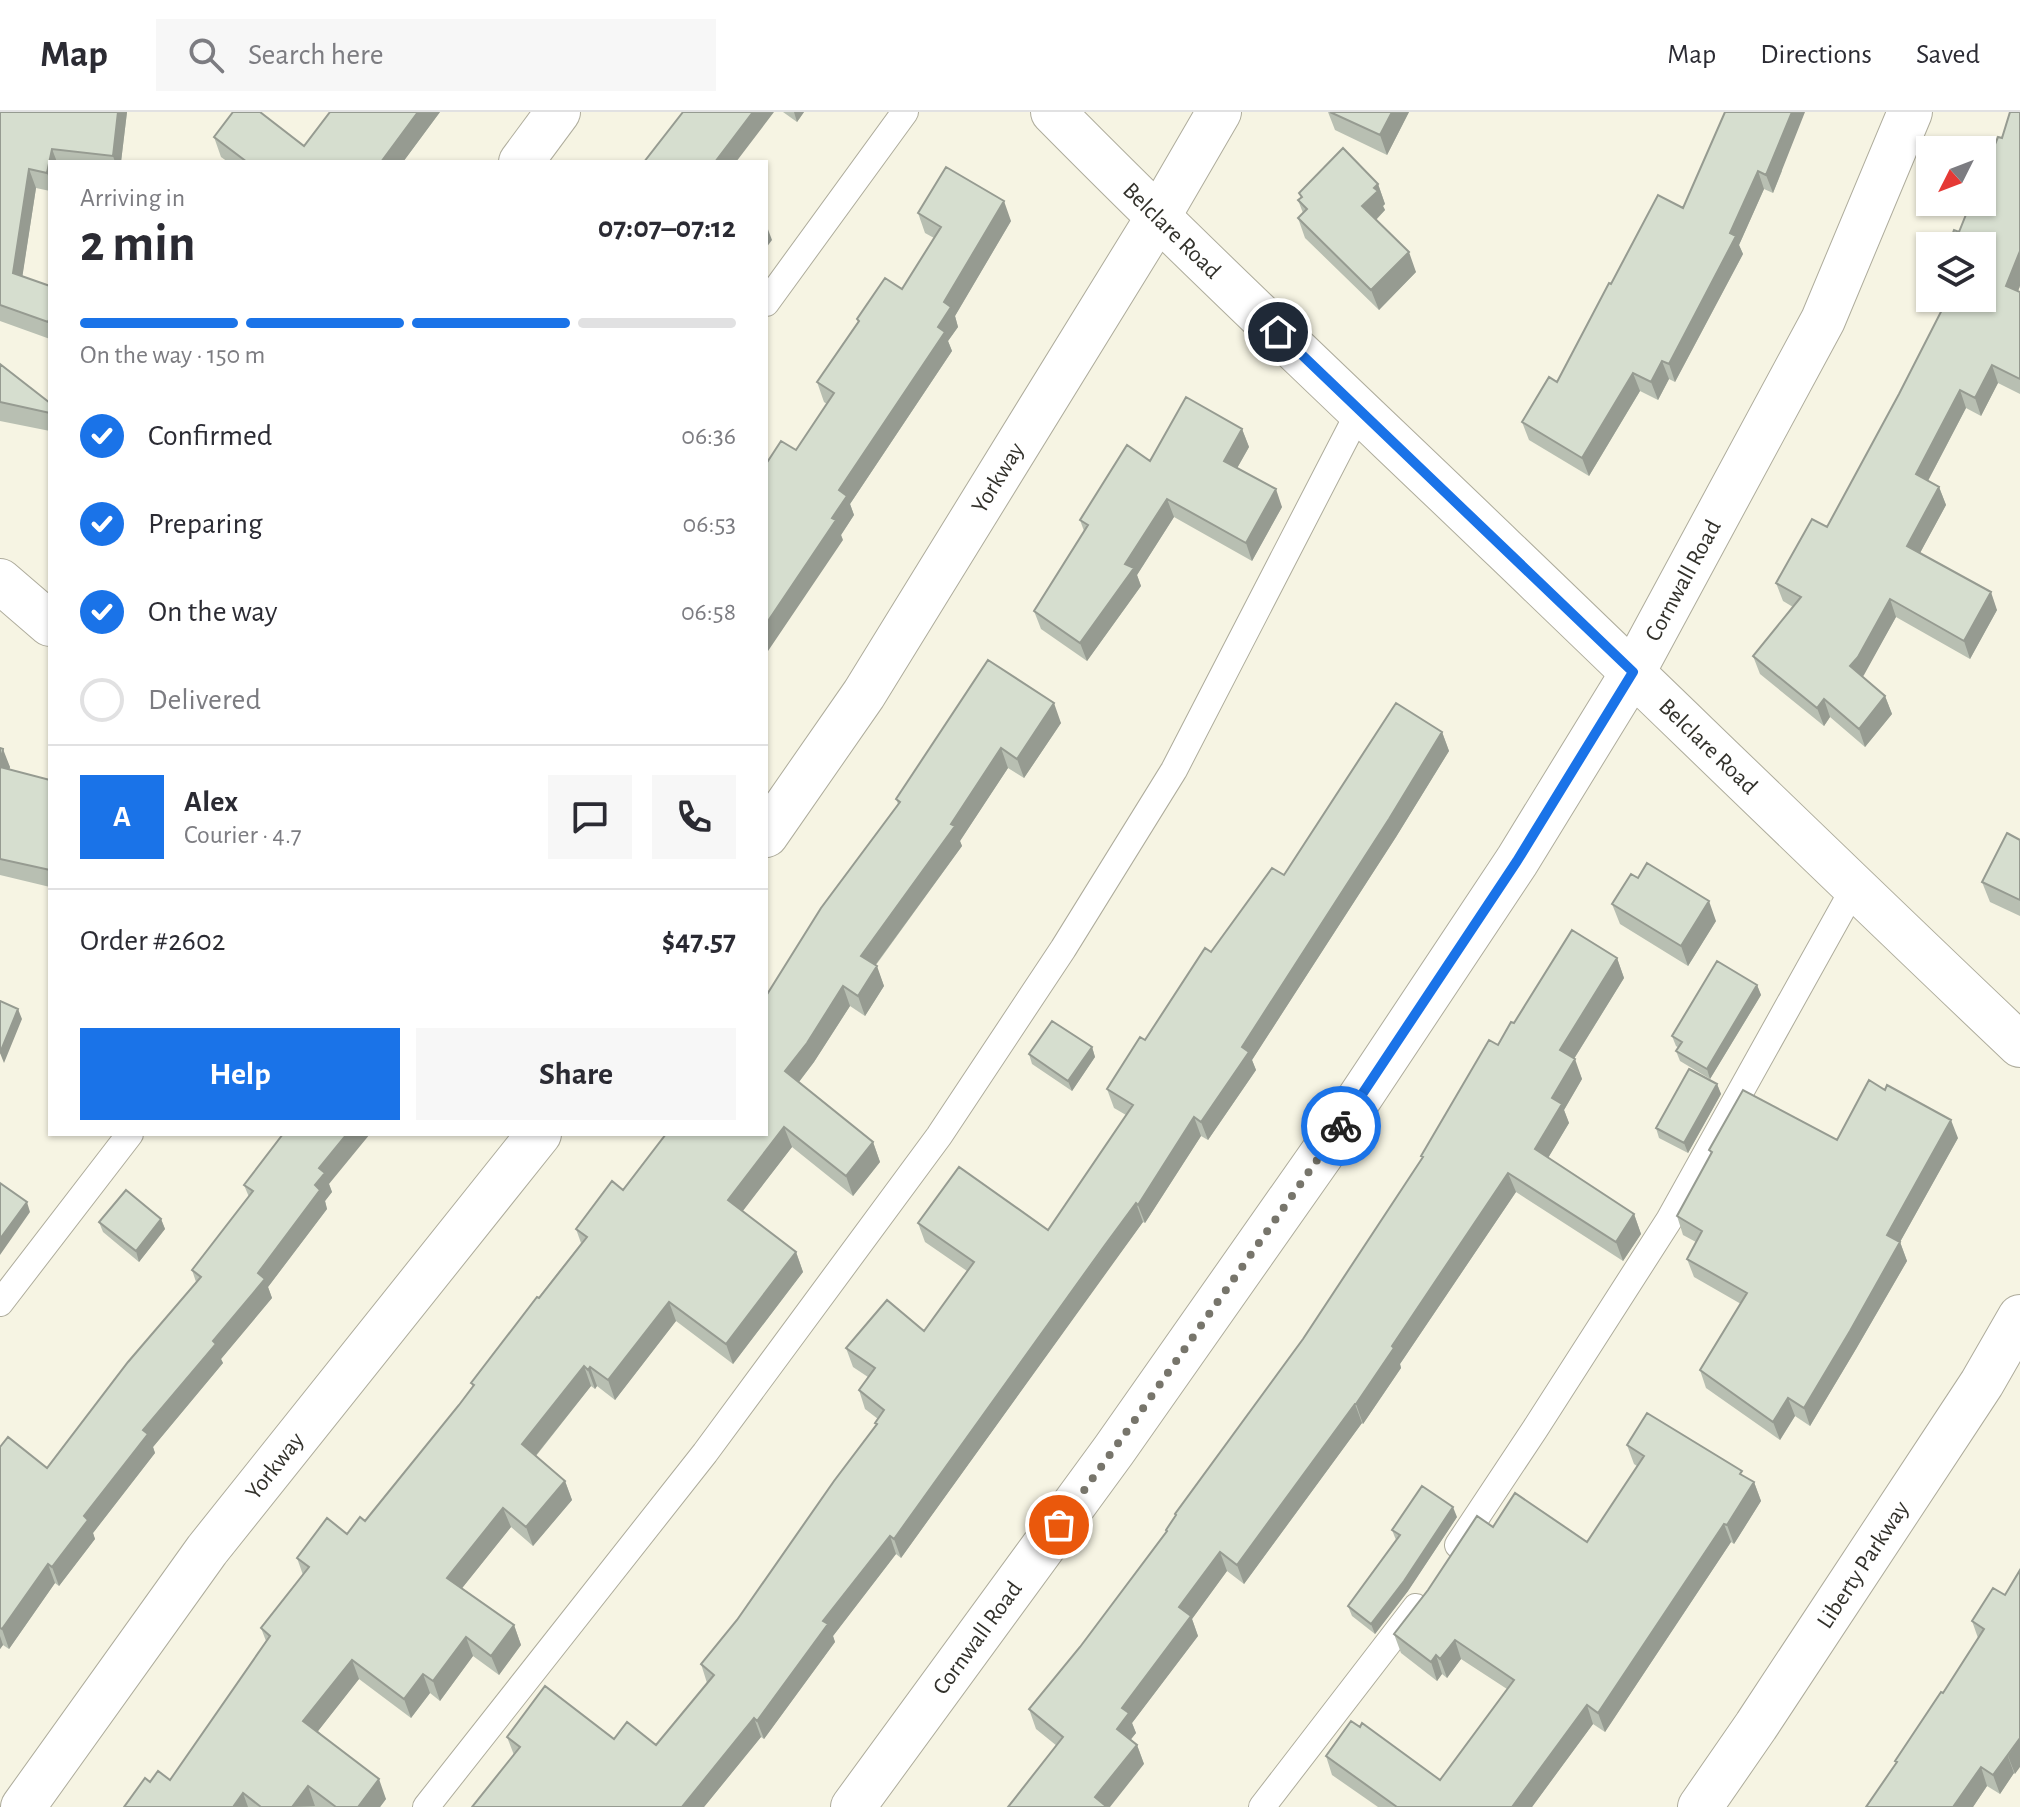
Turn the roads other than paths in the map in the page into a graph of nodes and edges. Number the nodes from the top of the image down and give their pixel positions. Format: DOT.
graph roads {
  1 [pos="558,112"];
  2 [pos="905,112"];
  3 [pos="1053,112"];
  4 [pos="1219,112"];
  5 [pos="1910,112"];
  6 [pos="522,160"];
  7 [pos="1158,217"];
  8 [pos="768,300"];
  9 [pos="1360,410"];
  10 [pos="0,581"];
  11 [pos="48,622"];
  12 [pos="1633,672"];
  13 [pos="768,832"];
  14 [pos="1854,888"];
  15 [pos="2020,1045"];
  16 [pos="128,1136"];
  17 [pos="537,1136"];
  18 [pos="0,1303"];
  19 [pos="2020,1317"];
  20 [pos="1447,1561"];
  21 [pos="1430,1587"];
  22 [pos="858,1805"];
  23 [pos="23,1807"];
  24 [pos="426,1807"];
  25 [pos="1262,1807"];
  26 [pos="1700,1807"];
  1 -- 6 [label="street"];
  2 -- 8 [label="lane"];
  3 -- 7 [label="street, Belclare Road"];
  4 -- 7 [label="street, Yorkway"];
  5 -- 12 [label="street, Cornwall Road"];
  7 -- 9 [label="street, Belclare Road"];
  7 -- 13 [label="street, Yorkway"];
  9 -- 12 [label="street, Belclare Road"];
  9 -- 24 [label="lane"];
  10 -- 11 [label="street"];
  12 -- 14 [label="street, Belclare Road"];
  12 -- 22 [label="street, Cornwall Road"];
  14 -- 15 [label="street, Belclare Road"];
  14 -- 20 [label="lane"];
  16 -- 18 [label="lane"];
  17 -- 23 [label="street, Yorkway"];
  19 -- 26 [label="street, Liberty Parkway"];
  21 -- 25 [label="lane"];
}
